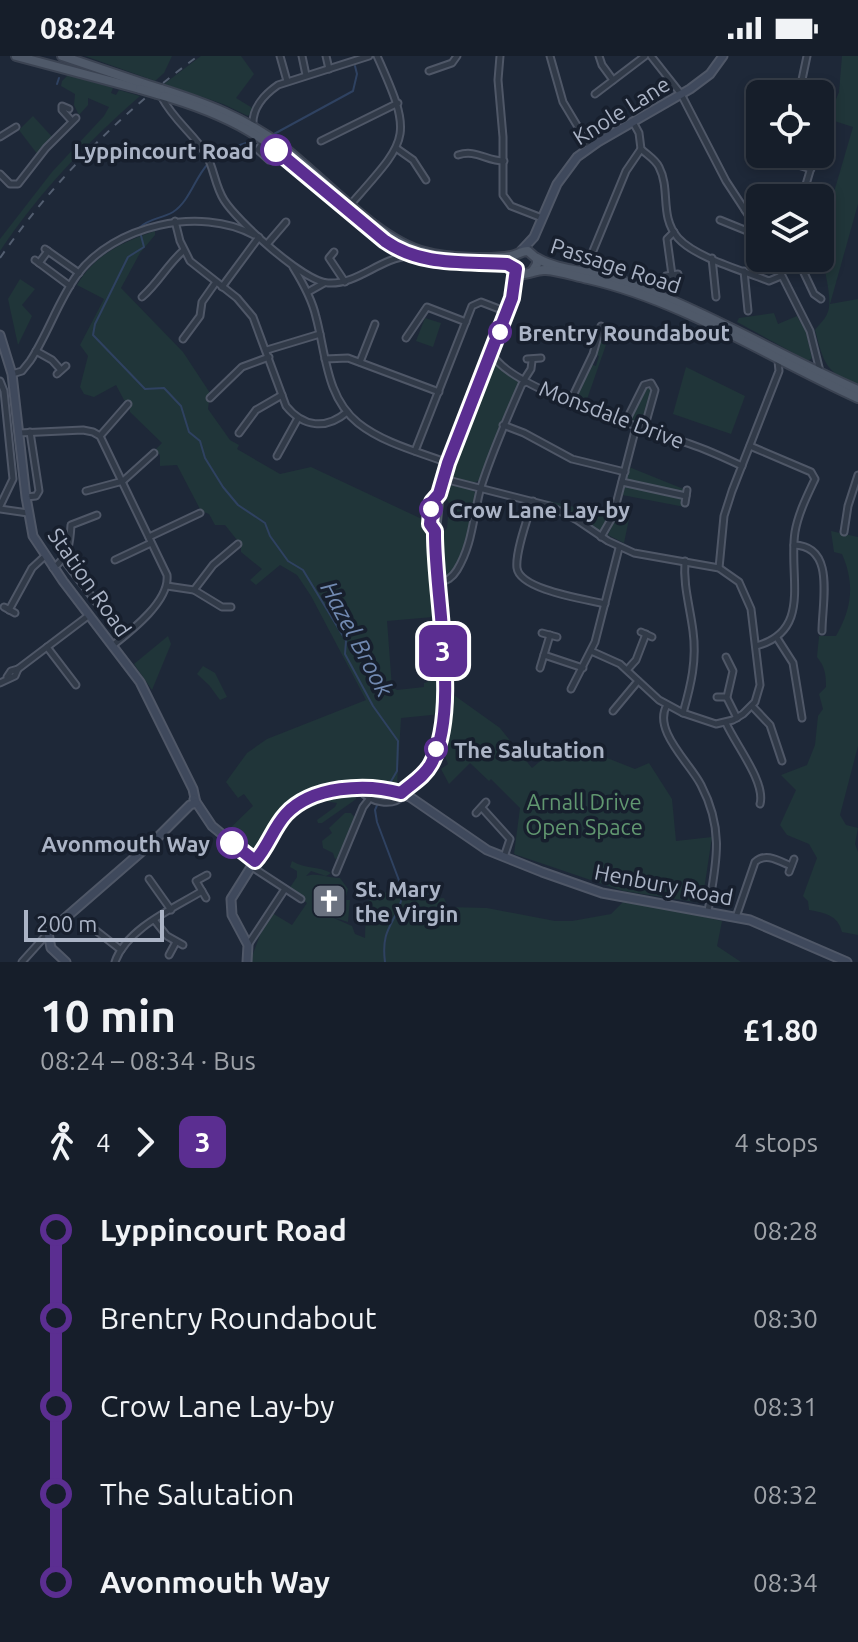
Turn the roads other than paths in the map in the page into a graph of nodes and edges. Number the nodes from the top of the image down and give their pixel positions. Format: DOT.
graph roads {
  1 [pos="16,56"];
  2 [pos="39,56"];
  3 [pos="62,56"];
  4 [pos="280,56"];
  5 [pos="302,56"];
  6 [pos="326,56"];
  7 [pos="369,56"];
  8 [pos="377,56"];
  9 [pos="457,56"];
  10 [pos="500,56"];
  11 [pos="550,56"];
  12 [pos="599,56"];
  13 [pos="648,56"];
  14 [pos="723,56"];
  15 [pos="807,56"];
  16 [pos="64,69"];
  17 [pos="329,69"];
  18 [pos="429,71"];
  19 [pos="306,75"];
  20 [pos="613,80"];
  21 [pos="802,80"];
  22 [pos="287,81"];
  23 [pos="142,86"];
  24 [pos="159,92"];
  25 [pos="595,94"];
  26 [pos="681,94"];
  27 [pos="398,103"];
  28 [pos="69,109"];
  29 [pos="633,122"];
  30 [pos="253,126"];
  31 [pos="16,127"];
  32 [pos="0,137"];
  33 [pos="264,141"];
  34 [pos="321,141"];
  35 [pos="590,147"];
  36 [pos="396,148"];
  37 [pos="641,149"];
  38 [pos="458,155"];
  39 [pos="269,160"];
  40 [pos="504,161"];
  41 [pos="808,168"];
  42 [pos="811,169"];
  43 [pos="0,174"];
  44 [pos="426,175"];
  45 [pos="806,184"];
  46 [pos="351,204"];
  47 [pos="745,210"];
  48 [pos="232,211"];
  49 [pos="725,219"];
  50 [pos="175,221"];
  51 [pos="541,222"];
  52 [pos="229,224"];
  53 [pos="284,226"];
  54 [pos="746,230"];
  55 [pos="674,232"];
  56 [pos="259,237"];
  57 [pos="385,241"];
  58 [pos="268,243"];
  59 [pos="183,251"];
  60 [pos="334,252"];
  61 [pos="520,252"];
  62 [pos="415,256"];
  63 [pos="536,257"];
  64 [pos="712,258"];
  65 [pos="382,263"];
  66 [pos="588,263"];
  67 [pos="292,266"];
  68 [pos="515,268"];
  69 [pos="744,271"];
  70 [pos="779,272"];
  71 [pos="804,272"];
  72 [pos="79,273"];
  73 [pos="531,273"];
  74 [pos="672,275"];
  75 [pos="781,276"];
  76 [pos="216,282"];
  77 [pos="345,282"];
  78 [pos="324,283"];
  79 [pos="70,286"];
  80 [pos="222,287"];
  81 [pos="308,292"];
  82 [pos="717,294"];
  83 [pos="142,297"];
  84 [pos="512,298"];
  85 [pos="821,299"];
  86 [pos="750,306"];
  87 [pos="507,312"];
  88 [pos="466,322"];
  89 [pos="375,324"];
  90 [pos="598,328"];
  91 [pos="320,334"];
  92 [pos="0,335"];
  93 [pos="406,338"];
  94 [pos="183,339"];
  95 [pos="493,349"];
  96 [pos="36,351"];
  97 [pos="268,353"];
  98 [pos="815,353"];
  99 [pos="541,358"];
  100 [pos="325,359"];
  101 [pos="360,362"];
  102 [pos="781,365"];
  103 [pos="804,366"];
  104 [pos="61,370"];
  105 [pos="12,374"];
  106 [pos="822,374"];
  107 [pos="0,381"];
  108 [pos="525,381"];
  109 [pos="858,390"];
  110 [pos="439,392"];
  111 [pos="211,393"];
  112 [pos="282,395"];
  113 [pos="858,398"];
  114 [pos="570,402"];
  115 [pos="16,406"];
  116 [pos="5,407"];
  117 [pos="127,408"];
  118 [pos="347,412"];
  119 [pos="298,418"];
  120 [pos="625,423"];
  121 [pos="503,425"];
  122 [pos="636,427"];
  123 [pos="644,429"];
  124 [pos="30,432"];
  125 [pos="19,433"];
  126 [pos="239,433"];
  127 [pos="100,436"];
  128 [pos="750,446"];
  129 [pos="415,451"];
  130 [pos="153,456"];
  131 [pos="277,456"];
  132 [pos="448,463"];
  133 [pos="742,466"];
  134 [pos="625,472"];
  135 [pos="858,475"];
  136 [pos="443,478"];
  137 [pos="123,481"];
  138 [pos="622,482"];
  139 [pos="481,488"];
  140 [pos="86,491"];
  141 [pos="686,496"];
  142 [pos="26,497"];
  143 [pos="533,501"];
  144 [pos="0,508"];
  145 [pos="28,513"];
  146 [pos="200,513"];
  147 [pos="97,515"];
  148 [pos="844,532"];
  149 [pos="601,537"];
  150 [pos="150,540"];
  151 [pos="794,545"];
  152 [pos="236,547"];
  153 [pos="619,548"];
  154 [pos="45,556"];
  155 [pos="63,559"];
  156 [pos="115,560"];
  157 [pos="685,561"];
  158 [pos="53,568"];
  159 [pos="719,568"];
  160 [pos="438,583"];
  161 [pos="167,586"];
  162 [pos="194,590"];
  163 [pos="605,604"];
  164 [pos="231,607"];
  165 [pos="9,610"];
  166 [pos="88,616"];
  167 [pos="822,631"];
  168 [pos="542,633"];
  169 [pos="646,634"];
  170 [pos="550,635"];
  171 [pos="123,637"];
  172 [pos="557,637"];
  173 [pos="777,638"];
  174 [pos="112,646"];
  175 [pos="756,646"];
  176 [pos="47,647"];
  177 [pos="591,651"];
  178 [pos="544,655"];
  179 [pos="726,657"];
  180 [pos="540,668"];
  181 [pos="583,668"];
  182 [pos="627,670"];
  183 [pos="638,681"];
  184 [pos="0,683"];
  185 [pos="76,685"];
  186 [pos="571,689"];
  187 [pos="717,697"];
  188 [pos="727,697"];
  189 [pos="667,705"];
  190 [pos="752,706"];
  191 [pos="613,711"];
  192 [pos="683,713"];
  193 [pos="803,716"];
  194 [pos="737,718"];
  195 [pos="726,723"];
  196 [pos="784,762"];
  197 [pos="360,789"];
  198 [pos="405,795"];
  199 [pos="370,798"];
  200 [pos="762,800"];
  201 [pos="196,803"];
  202 [pos="476,813"];
  203 [pos="504,857"];
  204 [pos="794,859"];
  205 [pos="254,864"];
  206 [pos="336,872"];
  207 [pos="207,875"];
  208 [pos="149,879"];
  209 [pos="285,889"];
  210 [pos="202,891"];
  211 [pos="206,898"];
  212 [pos="301,899"];
  213 [pos="171,910"];
  214 [pos="708,911"];
  215 [pos="736,917"];
  216 [pos="155,921"];
  217 [pos="94,929"];
  218 [pos="48,933"];
  219 [pos="101,935"];
  220 [pos="95,942"];
  221 [pos="248,945"];
  222 [pos="35,946"];
  223 [pos="51,948"];
  224 [pos="121,950"];
  225 [pos="169,955"];
  226 [pos="22,962"];
  227 [pos="66,962"];
  228 [pos="115,962"];
  229 [pos="247,962"];
  230 [pos="847,962"];
  1 -- 16 [label="main road"];
  2 -- 16 [label="main road"];
  3 -- 23 [label="main road"];
  4 -- 22 [label="street"];
  5 -- 19 [label="street"];
  6 -- 17 [label="street"];
  7 -- 17 [label="street"];
  8 -- 27 [label="street"];
  9 -- 18 [label="street"];
  10 -- 40 [label="street"];
  11 -- 35 [label="street"];
  12 -- 20 [label="street"];
  13 -- 20 [label="street"];
  13 -- 26 [label="street"];
  14 -- 26 [label="main road, Knole Lane"];
  15 -- 21 [label="street"];
  16 -- 23 [label="main road"];
  17 -- 19 [label="street"];
  19 -- 22 [label="street"];
  20 -- 25 [label="street"];
  22 -- 30 [label="street"];
  23 -- 24 [label="main road, bridge"];
  24 -- 30 [label="main road, Passage Road"];
  24 -- 33 [label="main road"];
  24 -- 48 [label="street"];
  26 -- 29 [label="main road, Knole Lane"];
  26 -- 47 [label="street"];
  27 -- 34 [label="street"];
  27 -- 36 [label="street"];
  28 -- 43 [label="street"];
  29 -- 35 [label="main road, Knole Lane"];
  29 -- 37 [label="street"];
  30 -- 46 [label="main road, Passage Road"];
  31 -- 32 [label="street"];
  33 -- 39 [label="street"];
  33 -- 57 [label="main road"];
  35 -- 51 [label="main road, Knole Lane"];
  36 -- 44 [label="street"];
  36 -- 46 [label="street"];
  37 -- 55 [label="street"];
  37 -- 66 [label="street"];
  38 -- 40 [label="street"];
  40 -- 51 [label="street"];
  41 -- 42 [label="street"];
  42 -- 45 [label="street"];
  46 -- 61 [label="main road, Passage Road"];
  48 -- 52 [label="street"];
  48 -- 56 [label="street"];
  49 -- 54 [label="street"];
  50 -- 52 [label="street"];
  50 -- 59 [label="street"];
  50 -- 72 [label="street"];
  51 -- 61 [label="main road, Knole Lane"];
  51 -- 63 [label="main road, Knole Lane"];
  52 -- 56 [label="street"];
  53 -- 58 [label="street"];
  55 -- 64 [label="street"];
  55 -- 74 [label="street"];
  56 -- 58 [label="street"];
  56 -- 80 [label="street"];
  57 -- 62 [label="main road"];
  57 -- 65 [label="street"];
  58 -- 67 [label="street"];
  59 -- 76 [label="street"];
  59 -- 83 [label="street"];
  60 -- 77 [label="street"];
  61 -- 63 [label="main road"];
  61 -- 68 [label="main road"];
  62 -- 65 [label="street"];
  62 -- 68 [label="main road"];
  63 -- 73 [label="main road"];
  63 -- 103 [label="main road, Passage Road"];
  64 -- 69 [label="street"];
  64 -- 82 [label="street"];
  65 -- 77 [label="street"];
  67 -- 78 [label="street"];
  67 -- 81 [label="street"];
  68 -- 73 [label="main road"];
  68 -- 84 [label="main road"];
  69 -- 75 [label="street"];
  69 -- 86 [label="street"];
  70 -- 75 [label="street"];
  71 -- 85 [label="street"];
  72 -- 79 [label="street"];
  72 -- 79 [label="street"];
  73 -- 84 [label="main road"];
  73 -- 102 [label="main road, Passage Road"];
  75 -- 98 [label="street"];
  76 -- 80 [label="street"];
  76 -- 94 [label="street"];
  77 -- 78 [label="street"];
  78 -- 81 [label="street"];
  79 -- 96 [label="street"];
  80 -- 97 [label="street"];
  81 -- 91 [label="street"];
  84 -- 87 [label="main road"];
  87 -- 88 [label="street"];
  87 -- 95 [label="main road"];
  88 -- 93 [label="street"];
  88 -- 110 [label="street"];
  89 -- 101 [label="street"];
  90 -- 114 [label="street"];
  91 -- 97 [label="street"];
  91 -- 100 [label="street"];
  92 -- 105 [label="main road, Station Road"];
  95 -- 108 [label="street, Monsdale Drive"];
  95 -- 132 [label="main road"];
  96 -- 104 [label="street"];
  96 -- 105 [label="street"];
  97 -- 111 [label="street"];
  97 -- 112 [label="street"];
  98 -- 103 [label="street"];
  98 -- 106 [label="street"];
  99 -- 108 [label="street"];
  100 -- 101 [label="street"];
  100 -- 118 [label="street"];
  101 -- 110 [label="street"];
  102 -- 113 [label="main road, Passage Road"];
  102 -- 128 [label="street"];
  103 -- 106 [label="main road, Passage Road"];
  105 -- 115 [label="main road, Station Road"];
  106 -- 109 [label="main road, Passage Road"];
  107 -- 116 [label="street"];
  108 -- 114 [label="street, Monsdale Drive"];
  108 -- 121 [label="street"];
  110 -- 129 [label="street"];
  112 -- 119 [label="street"];
  112 -- 126 [label="street"];
  114 -- 120 [label="street, Monsdale Drive"];
  115 -- 116 [label="street"];
  115 -- 125 [label="main road, Station Road"];
  116 -- 144 [label="street"];
  117 -- 127 [label="street"];
  118 -- 119 [label="street"];
  118 -- 129 [label="street"];
  119 -- 131 [label="street"];
  120 -- 122 [label="street, Monsdale Drive"];
  120 -- 123 [label="street"];
  121 -- 134 [label="street"];
  121 -- 139 [label="street"];
  122 -- 123 [label="street, Monsdale Drive"];
  122 -- 134 [label="street"];
  123 -- 133 [label="street, Monsdale Drive"];
  124 -- 125 [label="street"];
  124 -- 127 [label="street"];
  124 -- 142 [label="street"];
  125 -- 142 [label="main road, Station Road"];
  127 -- 137 [label="street"];
  128 -- 133 [label="street"];
  128 -- 151 [label="street"];
  129 -- 132 [label="street"];
  130 -- 137 [label="street"];
  132 -- 136 [label="main road"];
  133 -- 159 [label="street"];
  134 -- 138 [label="street"];
  135 -- 148 [label="street"];
  136 -- 139 [label="street"];
  136 -- 160 [label="main road"];
  137 -- 140 [label="street"];
  137 -- 150 [label="street"];
  138 -- 141 [label="street"];
  138 -- 149 [label="street"];
  139 -- 143 [label="street"];
  139 -- 160 [label="street"];
  142 -- 145 [label="main road, Station Road"];
  143 -- 149 [label="street"];
  143 -- 163 [label="street"];
  144 -- 145 [label="street"];
  145 -- 154 [label="main road, Station Road"];
  146 -- 150 [label="street"];
  147 -- 155 [label="street"];
  149 -- 153 [label="street"];
  150 -- 156 [label="street"];
  150 -- 161 [label="street"];
  151 -- 167 [label="street"];
  151 -- 173 [label="street"];
  152 -- 162 [label="street"];
  153 -- 157 [label="street"];
  153 -- 163 [label="street"];
  154 -- 158 [label="main road, Station Road"];
  154 -- 165 [label="street"];
  155 -- 158 [label="street"];
  155 -- 171 [label="street"];
  157 -- 159 [label="street"];
  157 -- 192 [label="street"];
  158 -- 166 [label="main road, Station Road"];
  159 -- 175 [label="street"];
  160 -- 198 [label="main road"];
  161 -- 162 [label="street"];
  161 -- 171 [label="street"];
  162 -- 164 [label="street"];
  163 -- 177 [label="street"];
  166 -- 174 [label="main road, Station Road"];
  166 -- 176 [label="street"];
  168 -- 170 [label="street"];
  169 -- 182 [label="street"];
  170 -- 172 [label="street"];
  170 -- 178 [label="street"];
  171 -- 174 [label="street"];
  173 -- 175 [label="street"];
  173 -- 193 [label="street"];
  174 -- 201 [label="main road, Station Road"];
  175 -- 190 [label="street"];
  176 -- 184 [label="street"];
  176 -- 185 [label="street"];
  177 -- 181 [label="street"];
  177 -- 182 [label="street"];
  178 -- 180 [label="street"];
  178 -- 181 [label="street"];
  179 -- 188 [label="street"];
  181 -- 186 [label="street"];
  182 -- 183 [label="street"];
  183 -- 189 [label="street"];
  183 -- 191 [label="street"];
  187 -- 188 [label="street"];
  188 -- 194 [label="street"];
  189 -- 192 [label="street"];
  189 -- 214 [label="street"];
  190 -- 194 [label="street"];
  190 -- 196 [label="street"];
  192 -- 195 [label="street"];
  194 -- 195 [label="street"];
  195 -- 200 [label="street"];
  197 -- 198 [label="main road, Henbury Road"];
  197 -- 199 [label="street"];
  197 -- 205 [label="main road, Henbury Road"];
  198 -- 199 [label="street"];
  198 -- 203 [label="main road, Henbury Road"];
  199 -- 206 [label="street"];
  201 -- 205 [label="main road, Station Road"];
  201 -- 218 [label="main road"];
  202 -- 203 [label="street"];
  203 -- 214 [label="main road, Henbury Road"];
  204 -- 215 [label="street"];
  205 -- 209 [label="street"];
  205 -- 221 [label="main road, Henbury Road"];
  207 -- 210 [label="street"];
  208 -- 213 [label="street"];
  209 -- 212 [label="street"];
  209 -- 221 [label="street"];
  210 -- 211 [label="street"];
  210 -- 213 [label="street"];
  213 -- 216 [label="street"];
  214 -- 215 [label="main road, Henbury Road"];
  215 -- 230 [label="main road, Henbury Road"];
  216 -- 224 [label="street"];
  216 -- 225 [label="street"];
  217 -- 219 [label="street"];
  218 -- 222 [label="street"];
  218 -- 223 [label="main road"];
  219 -- 220 [label="street"];
  219 -- 224 [label="street"];
  221 -- 229 [label="main road, Henbury Road"];
  222 -- 223 [label="street"];
  222 -- 226 [label="street"];
  223 -- 227 [label="main road"];
  224 -- 228 [label="street"];
}
